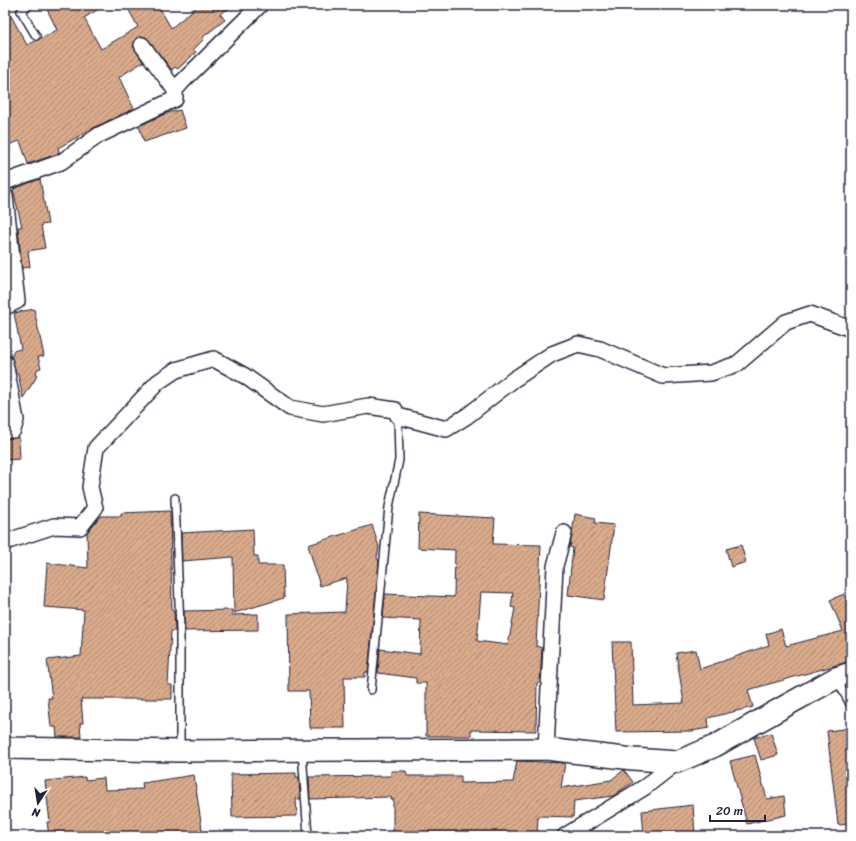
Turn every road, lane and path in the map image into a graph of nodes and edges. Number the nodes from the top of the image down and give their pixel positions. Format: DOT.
graph roads {
  1 [pos="29,5"];
  2 [pos="260,5"];
  3 [pos="36,36"];
  4 [pos="142,45"];
  5 [pos="175,90"];
  6 [pos="5,182"];
  7 [pos="5,196"];
  8 [pos="5,307"];
  9 [pos="851,329"];
  10 [pos="5,363"];
  11 [pos="398,416"];
  12 [pos="5,430"];
  13 [pos="175,498"];
  14 [pos="564,533"];
  15 [pos="5,542"];
  16 [pos="844,676"];
  17 [pos="370,690"];
  18 [pos="851,706"];
  19 [pos="5,748"];
  20 [pos="546,749"];
  21 [pos="302,750"];
  22 [pos="180,751"];
  23 [pos="677,762"];
  24 [pos="308,836"];
  25 [pos="565,836"];
  1 -- 3 [label="lane"];
  2 -- 5 [label="street"];
  4 -- 5 [label="street"];
  5 -- 6 [label="street"];
  7 -- 8 [label="street"];
  9 -- 11 [label="street"];
  10 -- 12 [label="street"];
  11 -- 15 [label="street"];
  11 -- 17 [label="lane"];
  13 -- 22 [label="lane"];
  14 -- 20 [label="street"];
  16 -- 18 [label="lane"];
  16 -- 23 [label="street"];
  19 -- 22 [label="street"];
  20 -- 21 [label="street"];
  20 -- 23 [label="street"];
  21 -- 22 [label="street"];
  21 -- 24 [label="lane"];
  23 -- 25 [label="street"];
}
